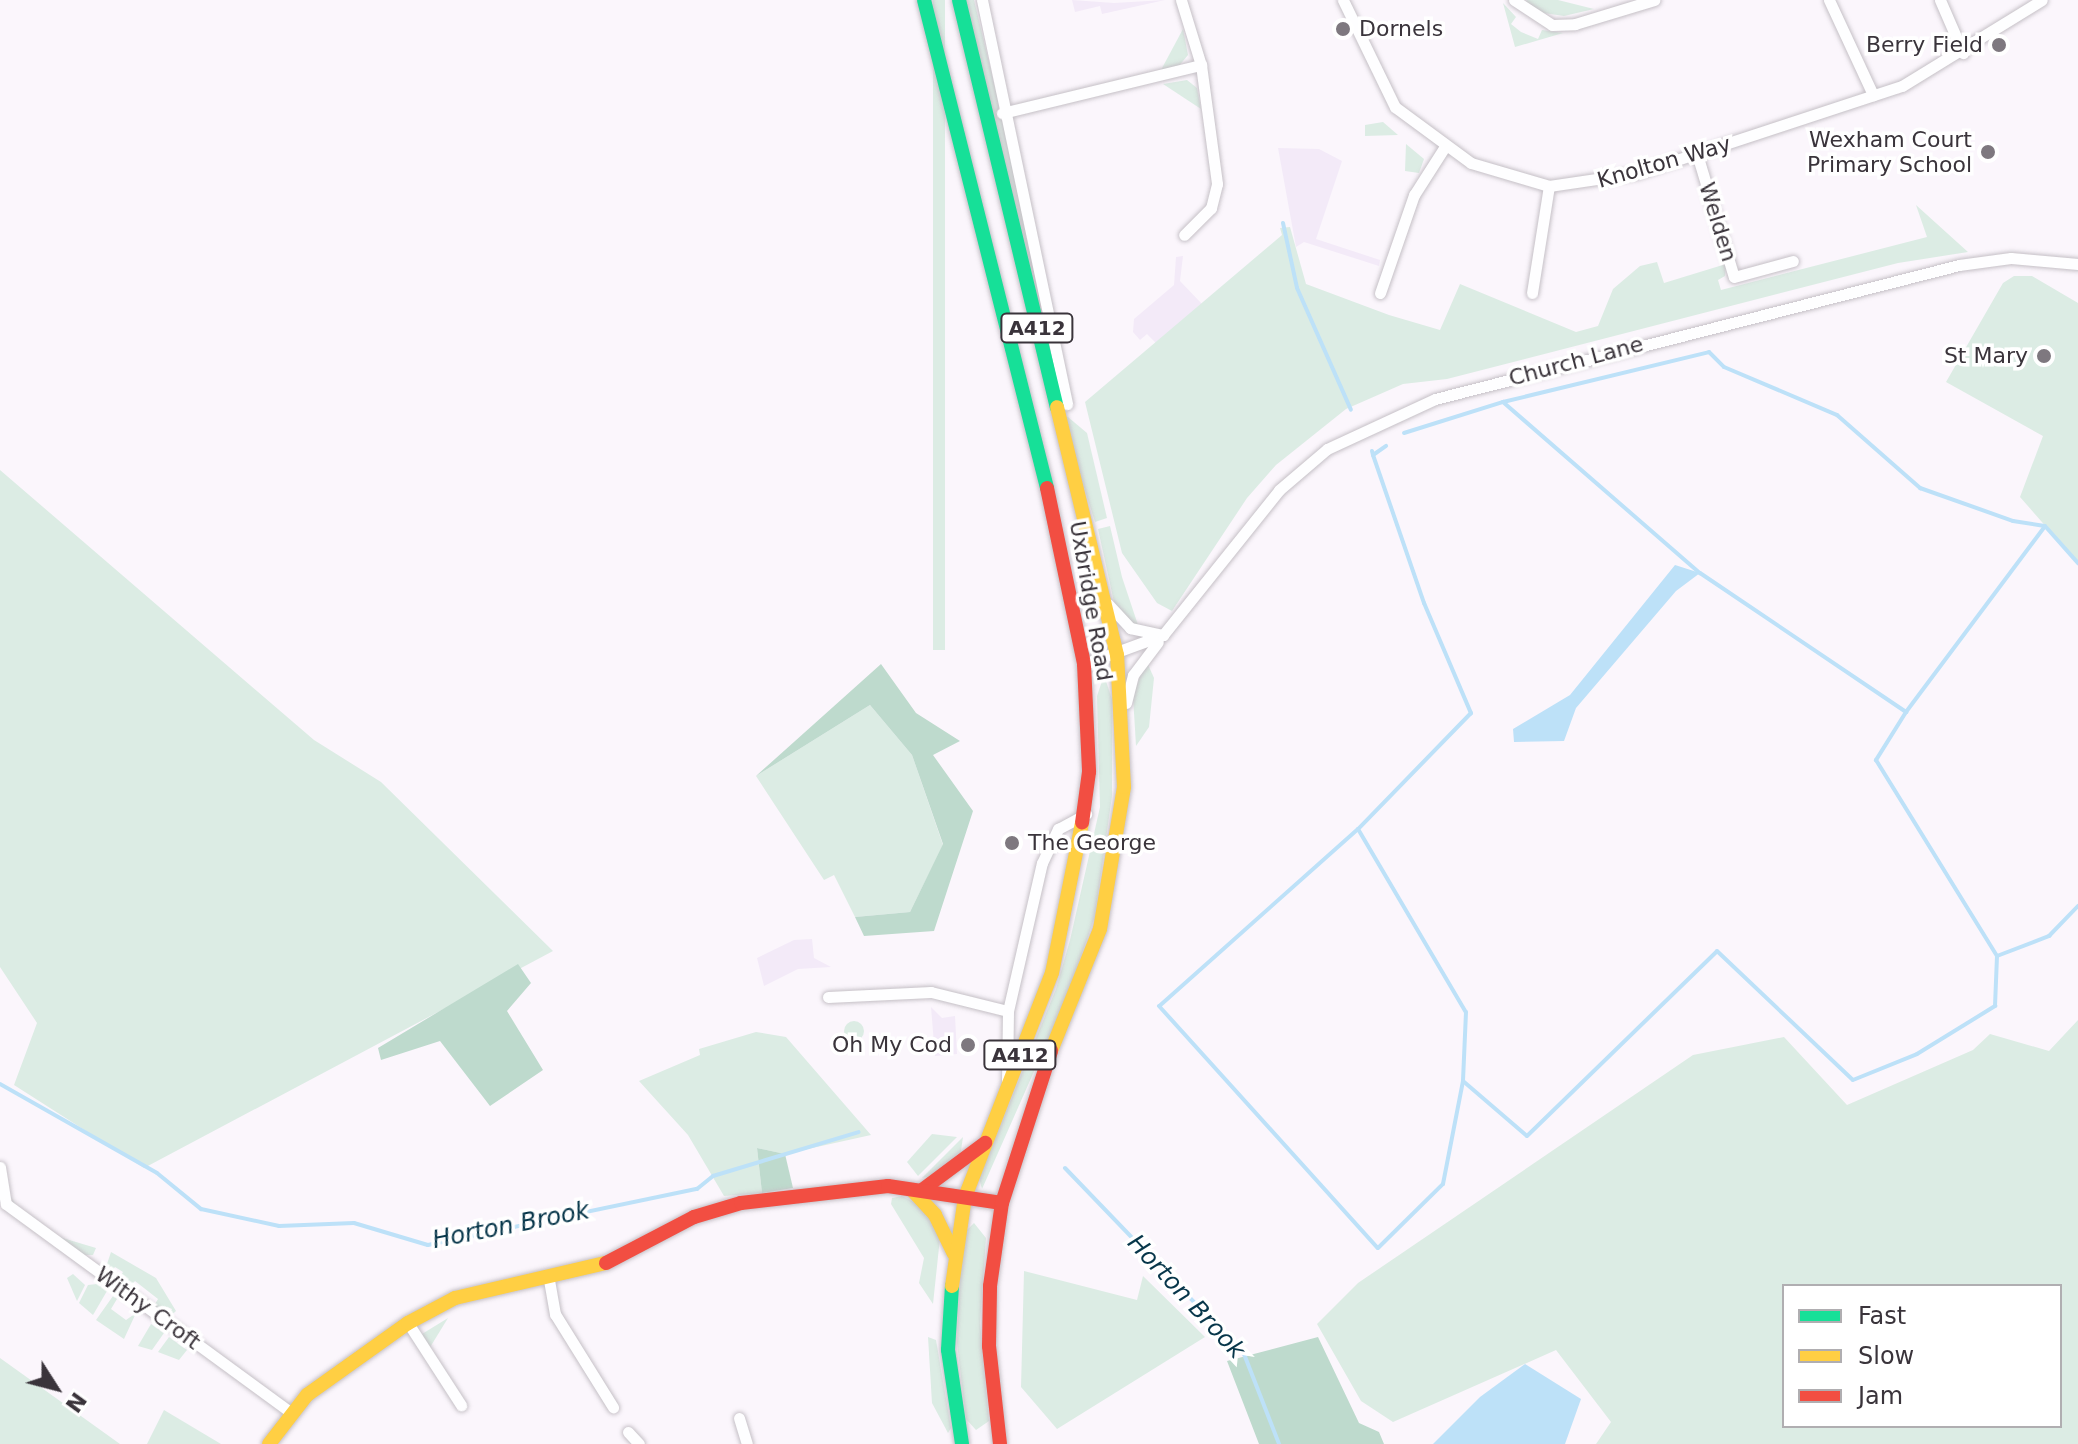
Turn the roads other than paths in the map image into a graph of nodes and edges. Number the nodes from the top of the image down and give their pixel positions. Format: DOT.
graph roads {
  1 [pos="924,0"];
  2 [pos="959,0"];
  3 [pos="982,0"];
  4 [pos="1181,0"];
  5 [pos="1343,0"];
  6 [pos="1514,0"];
  7 [pos="1654,0"];
  8 [pos="1829,0"];
  9 [pos="1940,0"];
  10 [pos="2042,0"];
  11 [pos="1612,6"];
  12 [pos="1963,53"];
  13 [pos="1201,65"];
  14 [pos="1873,95"];
  15 [pos="1002,113"];
  16 [pos="1444,148"];
  17 [pos="1697,154"];
  18 [pos="1549,186"];
  19 [pos="1184,235"];
  20 [pos="1793,261"];
  21 [pos="2078,264"];
  22 [pos="1380,293"];
  23 [pos="1532,293"];
  24 [pos="1067,404"];
  25 [pos="1104,599"];
  26 [pos="1163,635"];
  27 [pos="1117,655"];
  28 [pos="1084,664"];
  29 [pos="1124,717"];
  30 [pos="1086,814"];
  31 [pos="828,997"];
  32 [pos="1008,1011"];
  33 [pos="1007,1084"];
  34 [pos="985,1143"];
  35 [pos="0,1167"];
  36 [pos="917,1190"];
  37 [pos="965,1197"];
  38 [pos="1002,1203"];
  39 [pos="3,1205"];
  40 [pos="954,1254"];
  41 [pos="549,1280"];
  42 [pos="408,1323"];
  43 [pos="461,1405"];
  44 [pos="613,1407"];
  45 [pos="290,1412"];
  46 [pos="739,1418"];
  47 [pos="628,1432"];
  48 [pos="269,1444"];
  49 [pos="639,1444"];
  50 [pos="747,1444"];
  51 [pos="962,1444"];
  52 [pos="1000,1444"];
  1 -- 28 [label="main road, Uxbridge Road / A412"];
  2 -- 25 [label="main road, Uxbridge Road / A412"];
  3 -- 15 [label="street"];
  4 -- 13 [label="street"];
  5 -- 16 [label="street, Knolton Way"];
  6 -- 11 [label="street"];
  7 -- 11 [label="street"];
  8 -- 14 [label="street"];
  9 -- 12 [label="street"];
  10 -- 12 [label="street, Knolton Way"];
  12 -- 14 [label="street, Knolton Way"];
  13 -- 15 [label="street"];
  13 -- 19 [label="street"];
  14 -- 17 [label="street, Knolton Way"];
  15 -- 24 [label="street"];
  16 -- 18 [label="street, Knolton Way"];
  16 -- 22 [label="street"];
  17 -- 18 [label="street, Knolton Way"];
  17 -- 20 [label="street, Welden"];
  18 -- 23 [label="street"];
  21 -- 26 [label="street, Church Lane"];
  25 -- 26 [label="street"];
  25 -- 27 [label="main road, Uxbridge Road / A412"];
  26 -- 27 [label="street, Church Lane"];
  26 -- 29 [label="street, Church Lane"];
  27 -- 28 [label="street, Church Lane"];
  27 -- 29 [label="main road, Uxbridge Road / A412"];
  28 -- 30 [label="main road, Uxbridge Road / A412"];
  29 -- 38 [label="main road, Uxbridge Road / A412"];
  30 -- 32 [label="street"];
  30 -- 33 [label="main road, Uxbridge Road / A412"];
  31 -- 32 [label="street"];
  32 -- 33 [label="street"];
  33 -- 34 [label="main road, Uxbridge Road / A412"];
  34 -- 36 [label="main road"];
  34 -- 37 [label="main road, Uxbridge Road / A412"];
  35 -- 39 [label="street, Withy Croft"];
  36 -- 37 [label="main road"];
  36 -- 40 [label="main road"];
  36 -- 41 [label="main road"];
  37 -- 38 [label="main road"];
  37 -- 40 [label="main road, Uxbridge Road / A412"];
  38 -- 52 [label="main road, Uxbridge Road / A412"];
  39 -- 45 [label="street, Withy Croft"];
  40 -- 51 [label="main road, Uxbridge Road / A412"];
  41 -- 42 [label="main road"];
  41 -- 44 [label="street"];
  42 -- 43 [label="street"];
  42 -- 45 [label="main road"];
  45 -- 48 [label="main road"];
  46 -- 50 [label="street"];
  47 -- 49 [label="street"];
}
